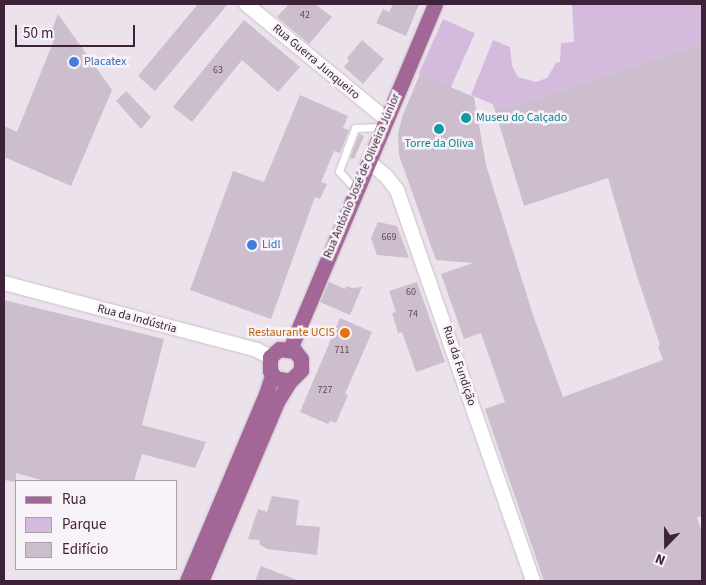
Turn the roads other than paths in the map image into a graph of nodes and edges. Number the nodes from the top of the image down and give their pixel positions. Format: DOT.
graph roads {
  1 [pos="246,4"];
  2 [pos="435,4"];
  3 [pos="385,123"];
  4 [pos="368,160"];
  5 [pos="356,190"];
  6 [pos="4,283"];
  7 [pos="290,349"];
  8 [pos="270,357"];
  9 [pos="272,375"];
  10 [pos="290,381"];
  11 [pos="187,581"];
  12 [pos="201,581"];
  13 [pos="533,581"];
  1 -- 3 [label="street, Rua Guerra Junqueiro"];
  2 -- 3 [label="main road, Rua António José de Oliveira Júnior"];
  3 -- 4 [label="main road, Rua António José de Oliveira Júnior"];
  3 -- 5 [label="lane"];
  4 -- 5 [label="main road, Rua António José de Oliveira Júnior"];
  4 -- 13 [label="street, Rua da Fundição"];
  5 -- 7 [label="main road, Rua António José de Oliveira Júnior"];
  6 -- 8 [label="street, Rua da Indústria"];
  7 -- 8 [label="main road"];
  7 -- 10 [label="main road"];
  8 -- 9 [label="main road"];
  9 -- 10 [label="main road"];
  9 -- 11 [label="main road"];
  10 -- 12 [label="main road"];
}
